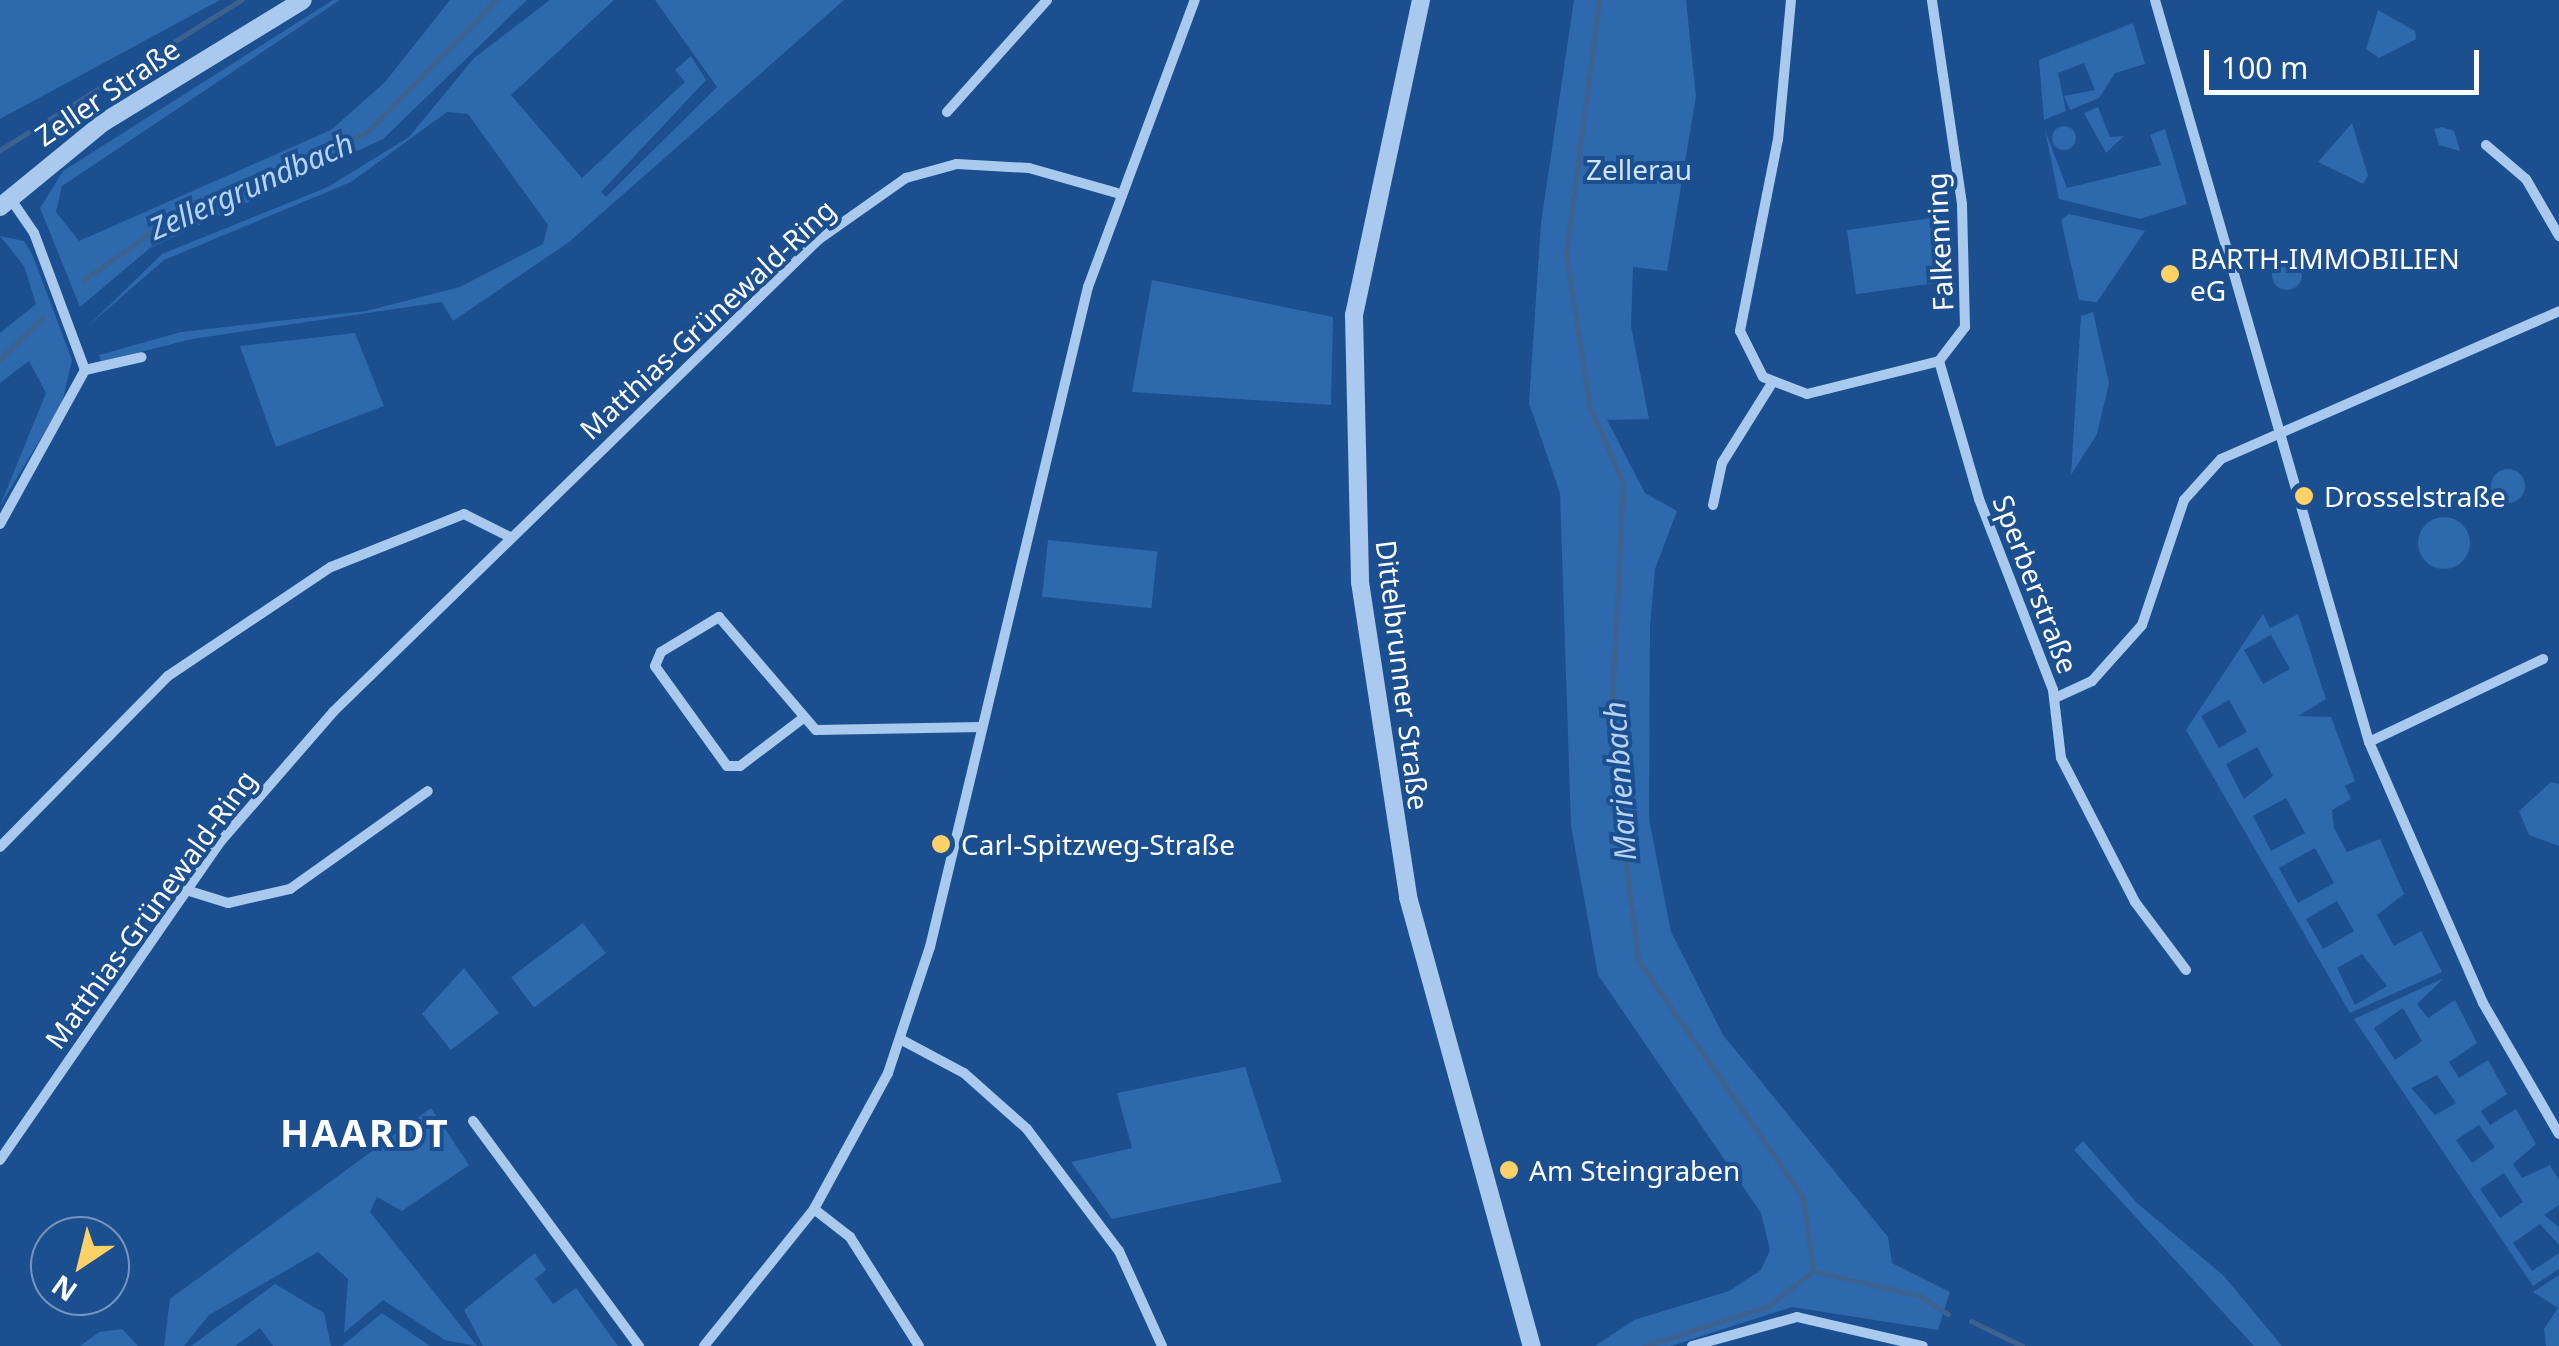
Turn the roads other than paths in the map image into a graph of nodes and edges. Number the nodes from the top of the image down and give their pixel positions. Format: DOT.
graph roads {
  1 [pos="303,0"];
  2 [pos="1047,0"];
  3 [pos="1195,0"];
  4 [pos="1421,0"];
  5 [pos="1790,0"];
  6 [pos="1932,0"];
  7 [pos="2155,0"];
  8 [pos="947,112"];
  9 [pos="2486,144"];
  10 [pos="1117,193"];
  11 [pos="5,203"];
  12 [pos="2559,236"];
  13 [pos="2559,311"];
  14 [pos="142,357"];
  15 [pos="1939,361"];
  16 [pos="85,370"];
  17 [pos="1772,384"];
  18 [pos="2276,436"];
  19 [pos="1713,505"];
  20 [pos="0,524"];
  21 [pos="510,537"];
  22 [pos="2544,659"];
  23 [pos="2054,698"];
  24 [pos="802,720"];
  25 [pos="980,727"];
  26 [pos="2368,742"];
  27 [pos="428,790"];
  28 [pos="0,847"];
  29 [pos="186,890"];
  30 [pos="2186,970"];
  31 [pos="900,1039"];
  32 [pos="473,1121"];
  33 [pos="2559,1134"];
  34 [pos="0,1160"];
  35 [pos="814,1209"];
  36 [pos="639,1346"];
  37 [pos="704,1346"];
  38 [pos="919,1346"];
  39 [pos="1162,1346"];
  40 [pos="1532,1346"];
  41 [pos="1692,1346"];
  42 [pos="1923,1346"];
  1 -- 11 [label="street, Zeller Straße"];
  2 -- 8 [label="street"];
  3 -- 10 [label="street"];
  4 -- 40 [label="street, Dittelbrunner Straße"];
  5 -- 17 [label="street"];
  6 -- 15 [label="street, Falkenring"];
  7 -- 18 [label="street"];
  9 -- 12 [label="street"];
  10 -- 21 [label="street, Matthias-Grünewald-Ring"];
  10 -- 25 [label="street"];
  11 -- 16 [label="street"];
  13 -- 18 [label="street"];
  14 -- 16 [label="street"];
  15 -- 17 [label="street"];
  15 -- 23 [label="street, Sperberstraße"];
  16 -- 20 [label="street"];
  17 -- 19 [label="street"];
  18 -- 23 [label="street"];
  18 -- 26 [label="street"];
  21 -- 28 [label="street"];
  21 -- 29 [label="street, Matthias-Grünewald-Ring"];
  22 -- 26 [label="street"];
  23 -- 30 [label="street, Sperberstraße"];
  24 -- 24 [label="street"];
  24 -- 25 [label="street"];
  25 -- 31 [label="street"];
  26 -- 33 [label="street"];
  27 -- 29 [label="street"];
  29 -- 34 [label="street, Matthias-Grünewald-Ring"];
  31 -- 35 [label="street"];
  31 -- 39 [label="street"];
  32 -- 36 [label="street"];
  35 -- 37 [label="street"];
  35 -- 38 [label="street"];
  41 -- 42 [label="street"];
}
